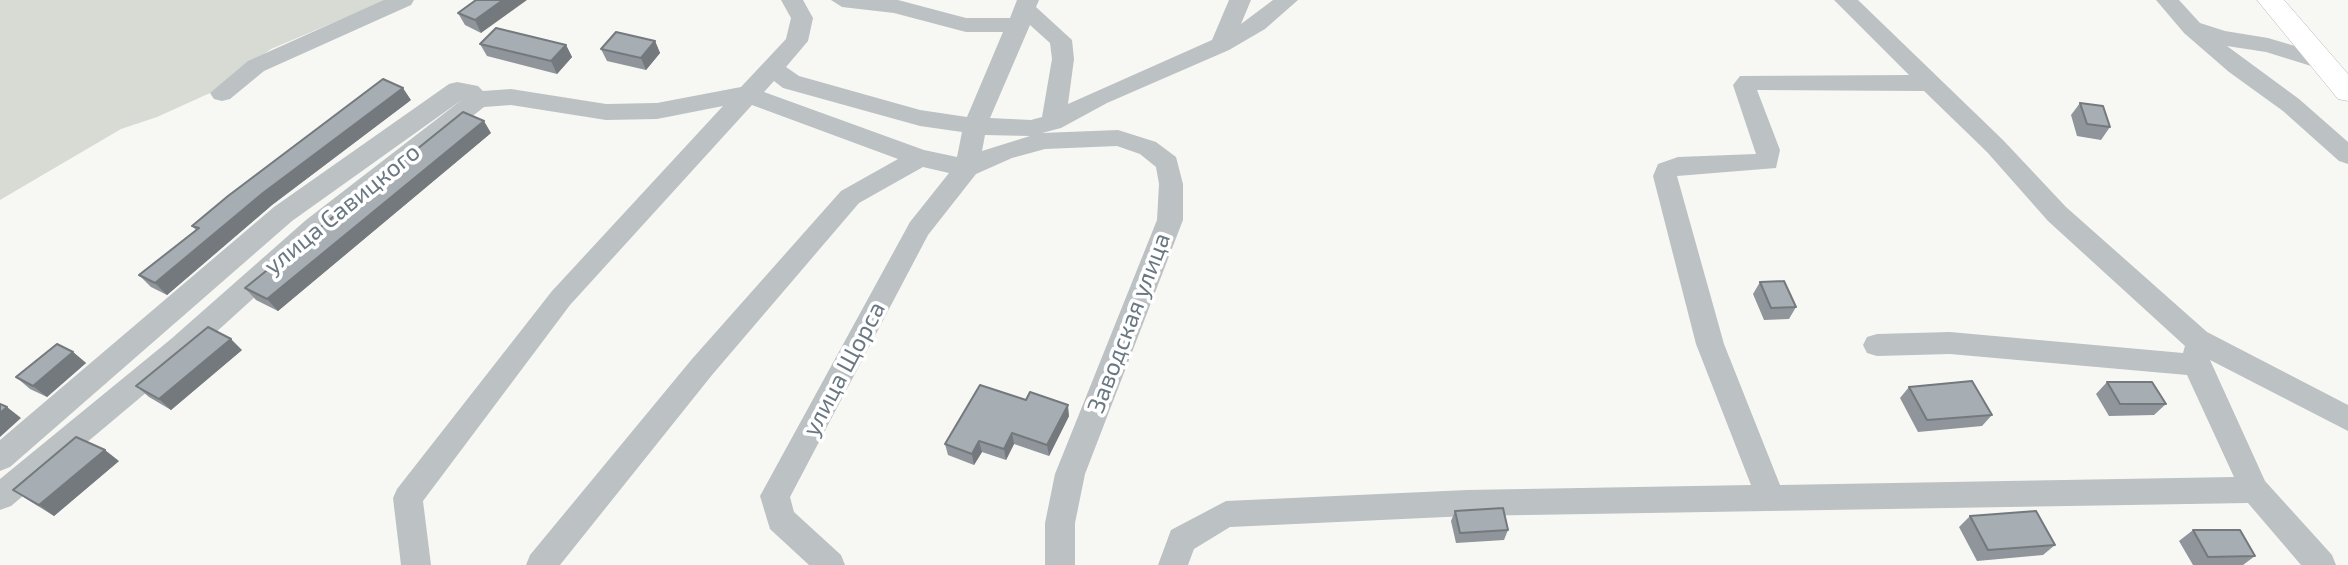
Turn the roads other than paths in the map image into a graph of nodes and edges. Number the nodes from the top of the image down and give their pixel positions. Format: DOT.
graph roads {
  1 [pos="403,0"];
  2 [pos="792,0"];
  3 [pos="842,0"];
  4 [pos="1240,0"];
  5 [pos="1287,0"];
  6 [pos="1845,0"];
  7 [pos="2167,0"];
  8 [pos="2270,0"];
  9 [pos="1023,11"];
  10 [pos="2192,28"];
  11 [pos="1221,45"];
  12 [pos="2324,62"];
  13 [pos="773,69"];
  14 [pos="1927,83"];
  15 [pos="2348,92"];
  16 [pos="222,93"];
  17 [pos="747,94"];
  18 [pos="478,99"];
  19 [pos="1053,122"];
  20 [pos="975,126"];
  21 [pos="2348,155"];
  22 [pos="920,158"];
  23 [pos="967,168"];
  24 [pos="1878,345"];
  25 [pos="2197,353"];
  26 [pos="2348,419"];
  27 [pos="0,458"];
  28 [pos="2255,490"];
  29 [pos="0,497"];
  30 [pos="1771,499"];
  31 [pos="416,565"];
  32 [pos="541,565"];
  33 [pos="830,565"];
  34 [pos="1060,565"];
  35 [pos="1173,565"];
  36 [pos="2321,565"];
  1 -- 16 [label="street"];
  2 -- 13 [label="street"];
  3 -- 9 [label="street"];
  4 -- 11 [label="street"];
  5 -- 11 [label="street"];
  6 -- 14 [label="street"];
  7 -- 10 [label="street"];
  8 -- 12 [label="main road"];
  9 -- 19 [label="street"];
  9 -- 20 [label="street"];
  10 -- 12 [label="street"];
  10 -- 21 [label="street"];
  11 -- 19 [label="street"];
  12 -- 15 [label="main road"];
  13 -- 17 [label="street"];
  13 -- 20 [label="street"];
  14 -- 25 [label="street"];
  14 -- 30 [label="street"];
  17 -- 18 [label="street"];
  17 -- 22 [label="street"];
  17 -- 31 [label="street"];
  18 -- 27 [label="street"];
  18 -- 29 [label="street, улица Савицкого"];
  19 -- 20 [label="street"];
  20 -- 23 [label="street"];
  22 -- 23 [label="street"];
  22 -- 32 [label="street"];
  23 -- 33 [label="street, улица Щорса"];
  23 -- 34 [label="street, Заводская улица"];
  24 -- 25 [label="street"];
  25 -- 26 [label="street"];
  25 -- 28 [label="street"];
  28 -- 30 [label="street"];
  28 -- 36 [label="street"];
  30 -- 35 [label="street"];
}
